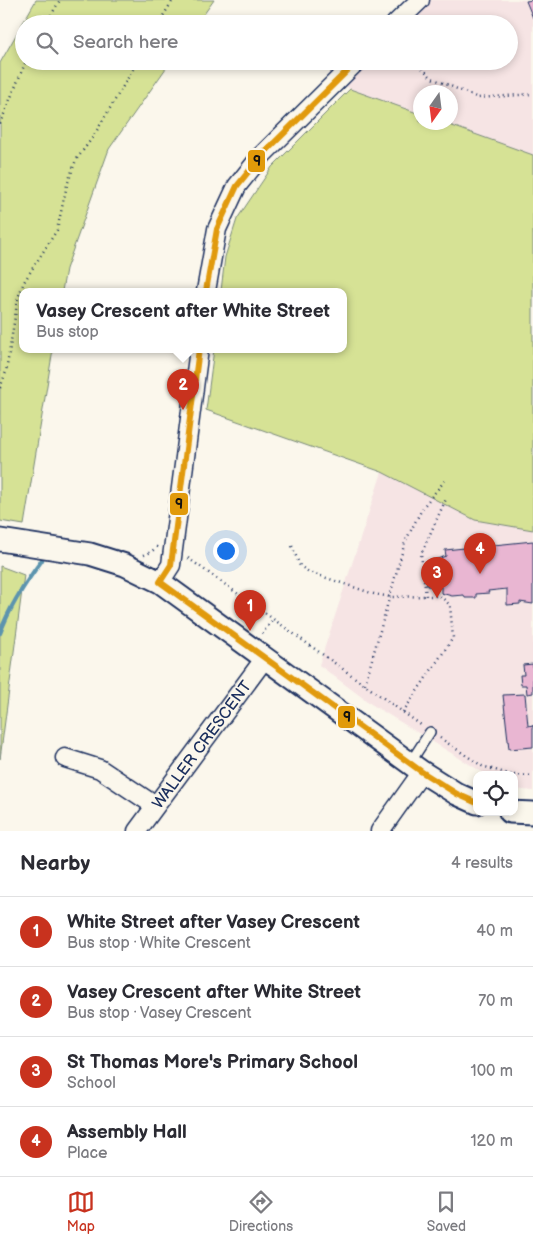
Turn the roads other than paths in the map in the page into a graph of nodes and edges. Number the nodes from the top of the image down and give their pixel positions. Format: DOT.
graph roads {
  1 [pos="420,0"];
  2 [pos="404,15"];
  3 [pos="348,70"];
  4 [pos="206,288"];
  5 [pos="199,353"];
  6 [pos="0,540"];
  7 [pos="160,582"];
  8 [pos="265,658"];
  9 [pos="430,732"];
  10 [pos="65,758"];
  11 [pos="416,768"];
  12 [pos="473,801"];
  13 [pos="154,805"];
  14 [pos="518,813"];
  15 [pos="533,814"];
  16 [pos="137,831"];
  17 [pos="380,831"];
  1 -- 2 [label="street"];
  3 -- 4 [label="street"];
  5 -- 7 [label="street"];
  6 -- 7 [label="street"];
  7 -- 8 [label="street"];
  8 -- 11 [label="street"];
  8 -- 13 [label="street, WALLER CRESCENT"];
  9 -- 11 [label="lane"];
  10 -- 13 [label="street"];
  11 -- 12 [label="street"];
  11 -- 17 [label="street"];
  13 -- 16 [label="street, WALLER CRESCENT"];
  14 -- 15 [label="street"];
}
